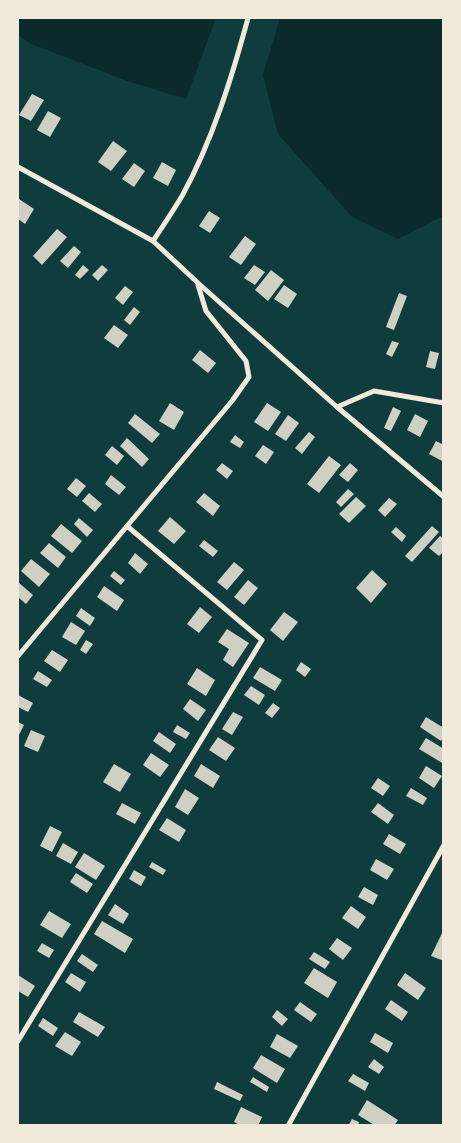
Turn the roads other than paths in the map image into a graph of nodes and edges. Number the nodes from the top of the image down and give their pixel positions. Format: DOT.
graph roads {
  1 [pos="248,18"];
  2 [pos="18,167"];
  3 [pos="153,241"];
  4 [pos="198,284"];
  5 [pos="444,403"];
  6 [pos="337,407"];
  7 [pos="444,497"];
  8 [pos="127,526"];
  9 [pos="18,656"];
  10 [pos="444,845"];
  11 [pos="18,1041"];
  12 [pos="288,1126"];
  1 -- 3 [label="street"];
  2 -- 3 [label="street"];
  3 -- 4 [label="street"];
  4 -- 6 [label="street"];
  4 -- 8 [label="street"];
  5 -- 6 [label="street"];
  6 -- 7 [label="street"];
  8 -- 9 [label="street"];
  8 -- 11 [label="street"];
  10 -- 12 [label="street"];
}
